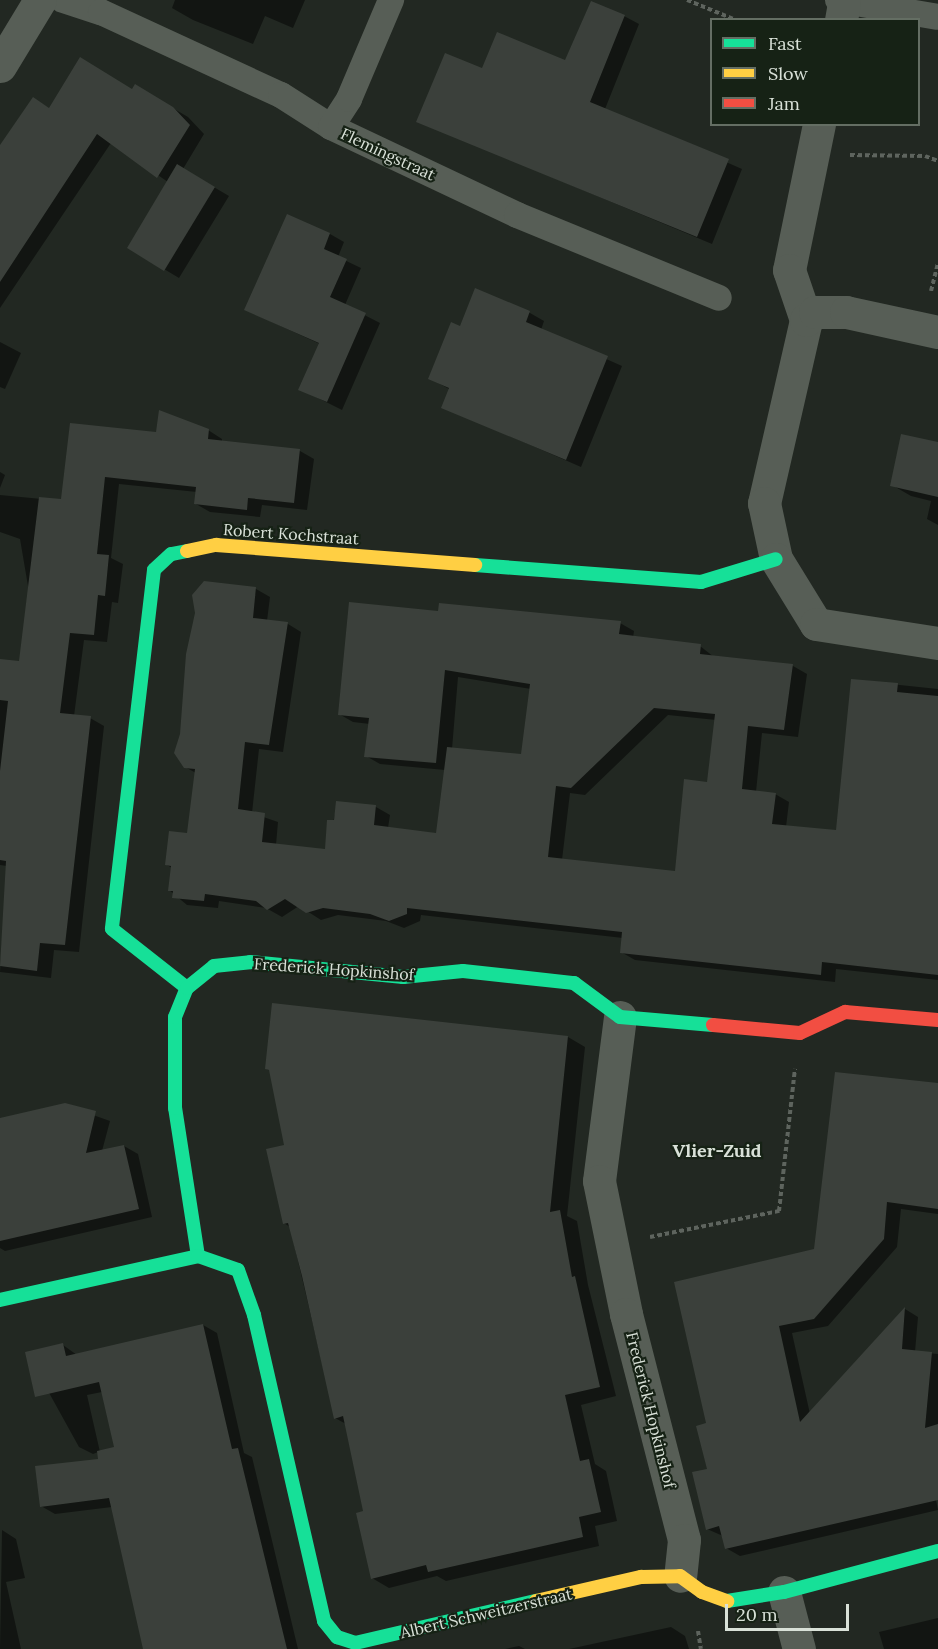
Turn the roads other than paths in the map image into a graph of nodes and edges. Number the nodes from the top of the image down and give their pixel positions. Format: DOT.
graph roads {
  1 [pos="40,0"];
  2 [pos="63,0"];
  3 [pos="391,0"];
  4 [pos="841,7"];
  5 [pos="938,17"];
  6 [pos="0,66"];
  7 [pos="331,126"];
  8 [pos="816,137"];
  9 [pos="719,298"];
  10 [pos="806,320"];
  11 [pos="938,332"];
  12 [pos="776,559"];
  13 [pos="938,643"];
  14 [pos="187,988"];
  15 [pos="620,1017"];
  16 [pos="938,1020"];
  17 [pos="198,1256"];
  18 [pos="0,1300"];
  19 [pos="938,1551"];
  20 [pos="680,1576"];
  21 [pos="784,1592"];
  22 [pos="355,1646"];
  23 [pos="799,1649"];
  1 -- 6 [label="street"];
  2 -- 7 [label="lane, Flemingstraat"];
  3 -- 7 [label="lane"];
  4 -- 5 [label="lane"];
  7 -- 9 [label="lane, Flemingstraat"];
  8 -- 10 [label="street"];
  10 -- 11 [label="street"];
  10 -- 12 [label="street"];
  12 -- 13 [label="street"];
  12 -- 14 [label="street, Robert Kochstraat"];
  14 -- 15 [label="street, Frederick Hopkinshof"];
  14 -- 17 [label="street"];
  15 -- 16 [label="street"];
  15 -- 20 [label="street, Frederick Hopkinshof"];
  17 -- 18 [label="street"];
  17 -- 22 [label="street, Albert Schweitzerstraat"];
  19 -- 21 [label="street"];
  20 -- 21 [label="street"];
  20 -- 22 [label="street, Albert Schweitzerstraat"];
  21 -- 23 [label="street"];
}
